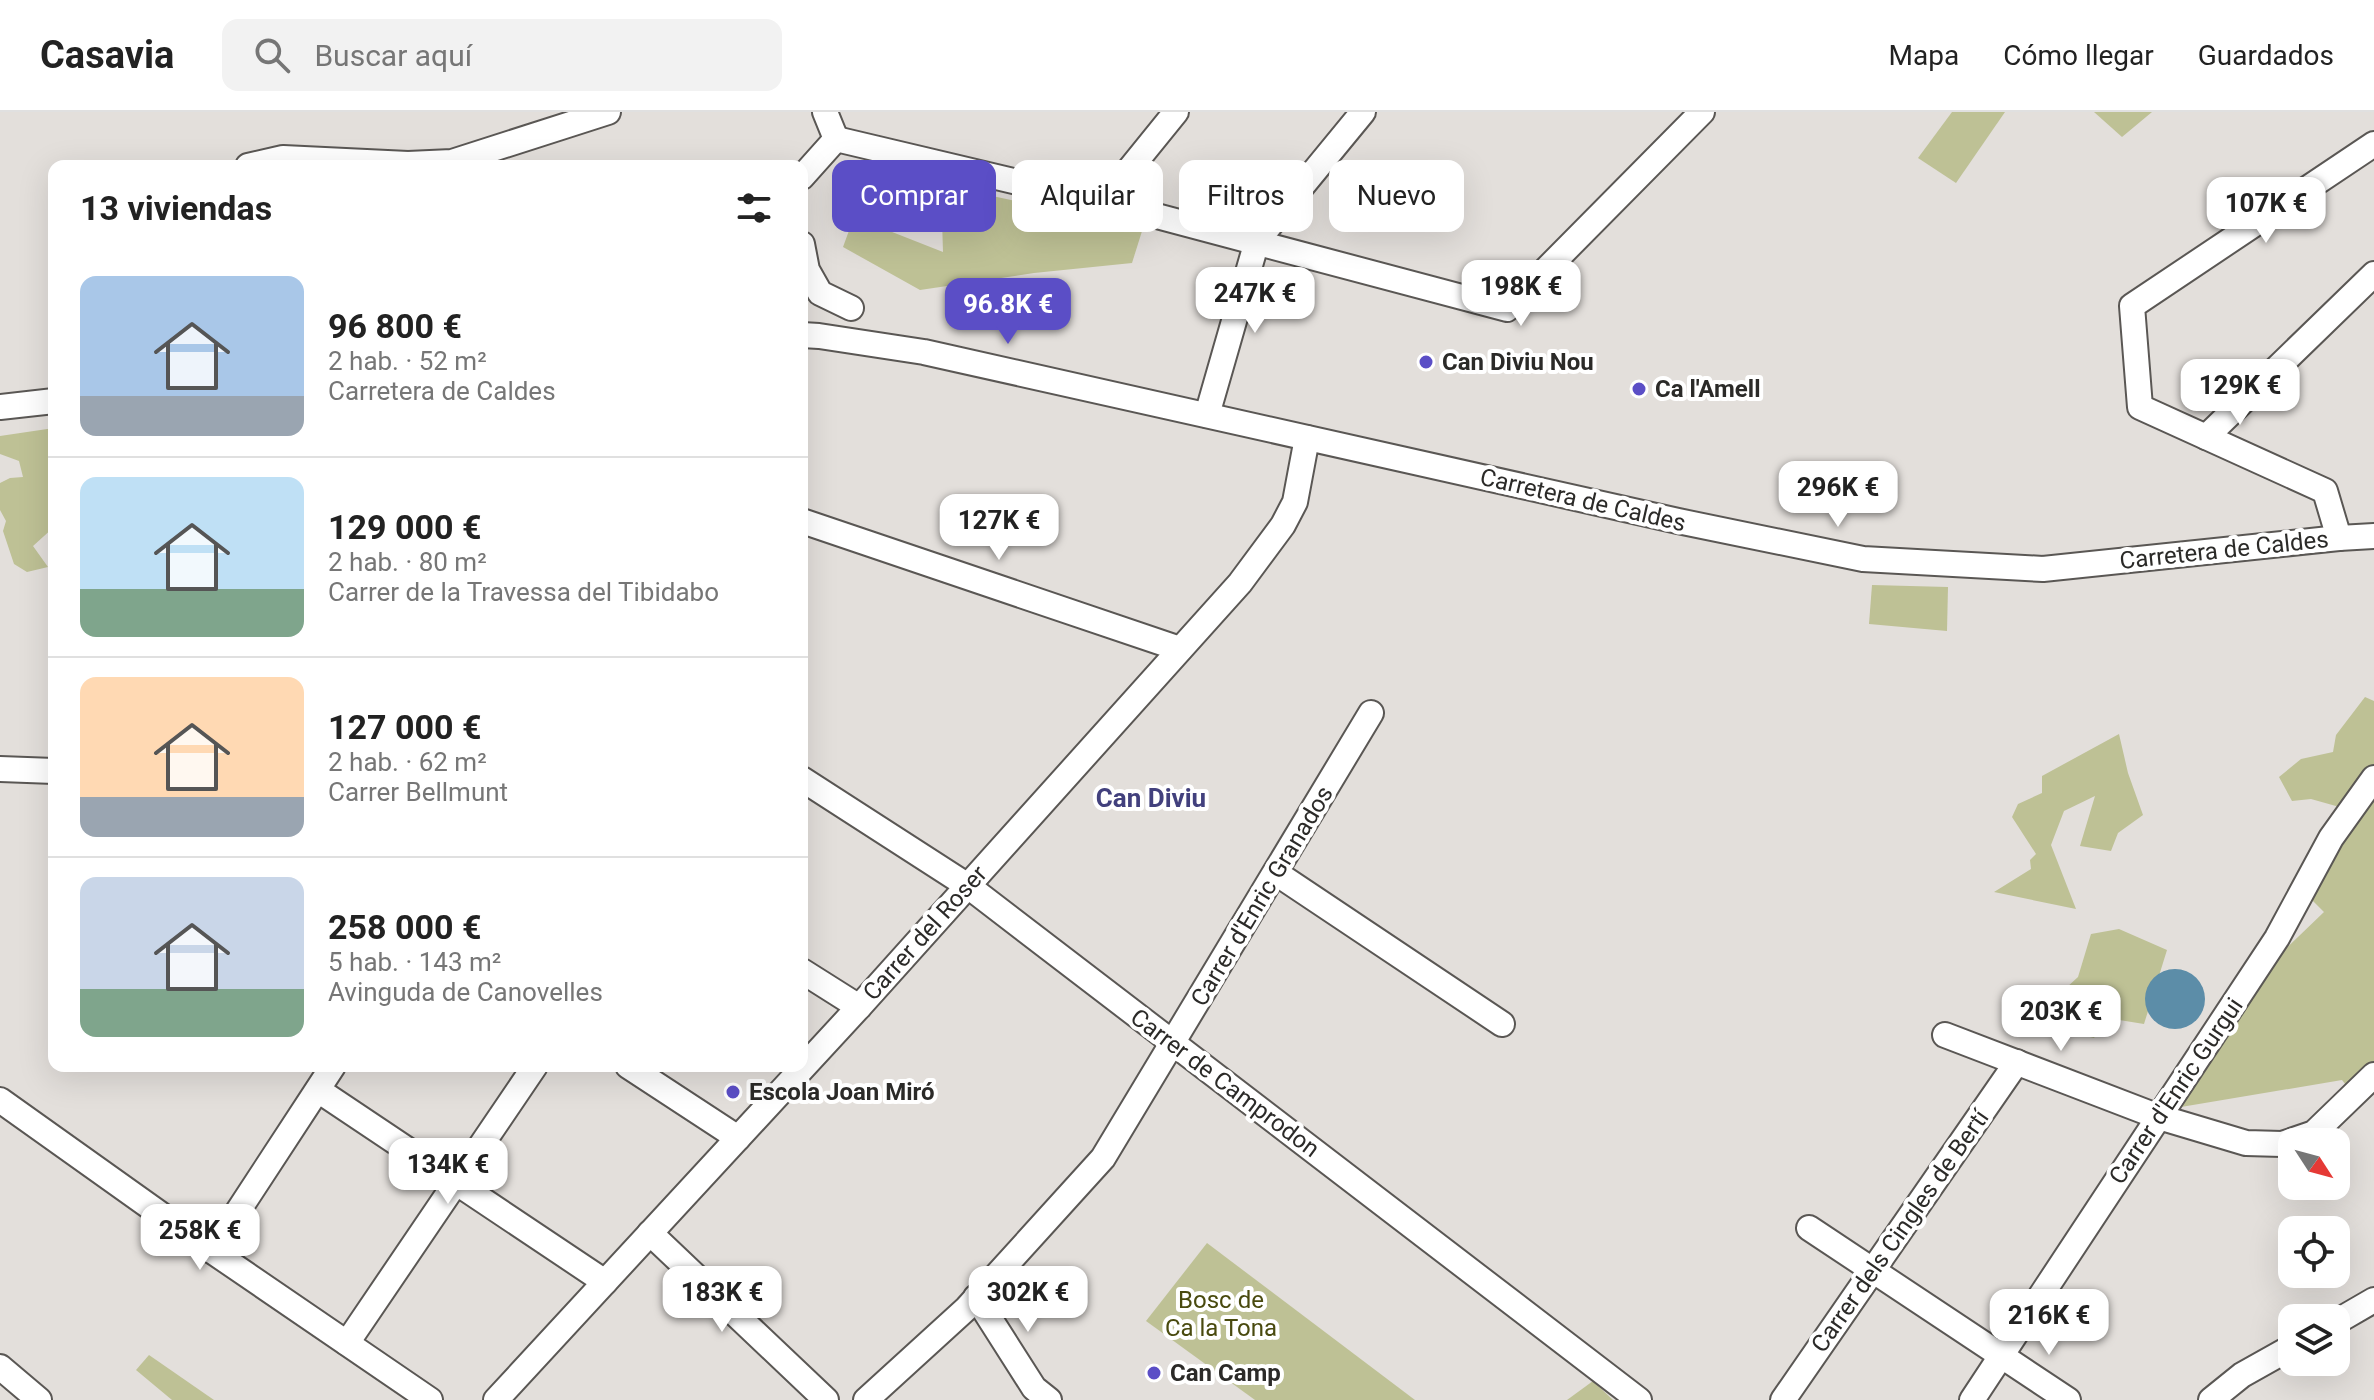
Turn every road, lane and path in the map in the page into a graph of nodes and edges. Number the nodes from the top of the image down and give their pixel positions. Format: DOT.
graph roads {
  1 [pos="608,112"];
  2 [pos="825,112"];
  3 [pos="1176,112"];
  4 [pos="1363,112"];
  5 [pos="1702,112"];
  6 [pos="836,139"];
  7 [pos="2374,144"];
  8 [pos="274,160"];
  9 [pos="325,160"];
  10 [pos="458,160"];
  11 [pos="1137,160"];
  12 [pos="808,170"];
  13 [pos="1012,181"];
  14 [pos="1163,217"];
  15 [pos="1257,241"];
  16 [pos="808,272"];
  17 [pos="2374,274"];
  18 [pos="851,308"];
  19 [pos="808,335"];
  20 [pos="48,402"];
  21 [pos="0,407"];
  22 [pos="1207,415"];
  23 [pos="2206,437"];
  24 [pos="1307,438"];
  25 [pos="808,523"];
  26 [pos="2374,536"];
  27 [pos="2339,538"];
  28 [pos="1180,649"];
  29 [pos="1371,713"];
  30 [pos="0,769"];
  31 [pos="48,771"];
  32 [pos="2374,778"];
  33 [pos="808,783"];
  34 [pos="1276,873"];
  35 [pos="968,886"];
  36 [pos="808,975"];
  37 [pos="859,1007"];
  38 [pos="1502,1024"];
  39 [pos="1945,1035"];
  40 [pos="1174,1044"];
  41 [pos="808,1062"];
  42 [pos="2017,1062"];
  43 [pos="329,1072"];
  44 [pos="531,1072"];
  45 [pos="637,1072"];
  46 [pos="799,1072"];
  47 [pos="2374,1075"];
  48 [pos="318,1090"];
  49 [pos="0,1100"];
  50 [pos="2159,1117"];
  51 [pos="738,1138"];
  52 [pos="455,1182"];
  53 [pos="1809,1228"];
  54 [pos="650,1233"];
  55 [pos="212,1251"];
  56 [pos="1873,1270"];
  57 [pos="605,1282"];
  58 [pos="976,1297"];
  59 [pos="2374,1300"];
  60 [pos="2350,1314"];
  61 [pos="347,1343"];
  62 [pos="2002,1355"];
  63 [pos="2278,1355"];
  64 [pos="0,1367"];
  65 [pos="39,1400"];
  66 [pos="430,1400"];
  67 [pos="496,1400"];
  68 [pos="826,1400"];
  69 [pos="866,1400"];
  70 [pos="1049,1400"];
  71 [pos="1639,1400"];
  72 [pos="1783,1400"];
  73 [pos="1972,1400"];
  74 [pos="2068,1400"];
  75 [pos="2211,1400"];
  1 -- 10 [label="street"];
  2 -- 6 [label="street"];
  3 -- 11 [label="street"];
  4 -- 15 [label="street"];
  5 -- 15 [label="street"];
  6 -- 12 [label="street"];
  6 -- 13 [label="street"];
  7 -- 23 [label="street"];
  8 -- 9 [label="street"];
  14 -- 15 [label="street"];
  15 -- 22 [label="street"];
  16 -- 18 [label="street"];
  17 -- 23 [label="street"];
  19 -- 22 [label="street, Carretera de Caldes"];
  20 -- 21 [label="street"];
  22 -- 24 [label="street, Carretera de Caldes"];
  23 -- 27 [label="street"];
  24 -- 27 [label="street, Carretera de Caldes"];
  24 -- 28 [label="street, Carrer del Roser"];
  25 -- 28 [label="street"];
  26 -- 27 [label="street, Carretera de Caldes"];
  28 -- 35 [label="street, Carrer del Roser"];
  29 -- 34 [label="street, Carrer d'Enric Granados"];
  30 -- 31 [label="street"];
  32 -- 50 [label="street, Carrer d'Enric Gurgui"];
  33 -- 35 [label="street, Carrer de Camprodon"];
  34 -- 38 [label="street"];
  34 -- 40 [label="street, Carrer d'Enric Granados"];
  35 -- 37 [label="street, Carrer del Roser"];
  35 -- 40 [label="street, Carrer de Camprodon"];
  36 -- 37 [label="street"];
  37 -- 41 [label="street, Carrer del Roser"];
  39 -- 42 [label="street"];
  40 -- 58 [label="street, Carrer d'Enric Granados"];
  40 -- 71 [label="street, Carrer de Camprodon"];
  42 -- 50 [label="street"];
  42 -- 56 [label="street, Carrer dels Cingles de Bertí"];
  43 -- 48 [label="street"];
  44 -- 52 [label="street"];
  45 -- 51 [label="street"];
  46 -- 51 [label="street, Carrer del Roser"];
  47 -- 50 [label="street"];
  48 -- 52 [label="street"];
  48 -- 55 [label="street"];
  49 -- 55 [label="street"];
  50 -- 62 [label="street, Carrer d'Enric Gurgui"];
  51 -- 54 [label="street, Carrer del Roser"];
  52 -- 57 [label="street"];
  52 -- 61 [label="street"];
  53 -- 56 [label="street"];
  54 -- 57 [label="street, Carrer del Roser"];
  54 -- 68 [label="street"];
  55 -- 61 [label="street"];
  56 -- 62 [label="street"];
  56 -- 72 [label="street, Carrer dels Cingles de Bertí"];
  57 -- 67 [label="street, Carrer del Roser"];
  58 -- 69 [label="street, Carrer d'Enric Granados"];
  58 -- 70 [label="street"];
  59 -- 60 [label="street"];
  61 -- 66 [label="street"];
  62 -- 73 [label="street, Carrer d'Enric Gurgui"];
  62 -- 74 [label="street"];
  63 -- 75 [label="street"];
  64 -- 65 [label="street"];
}
